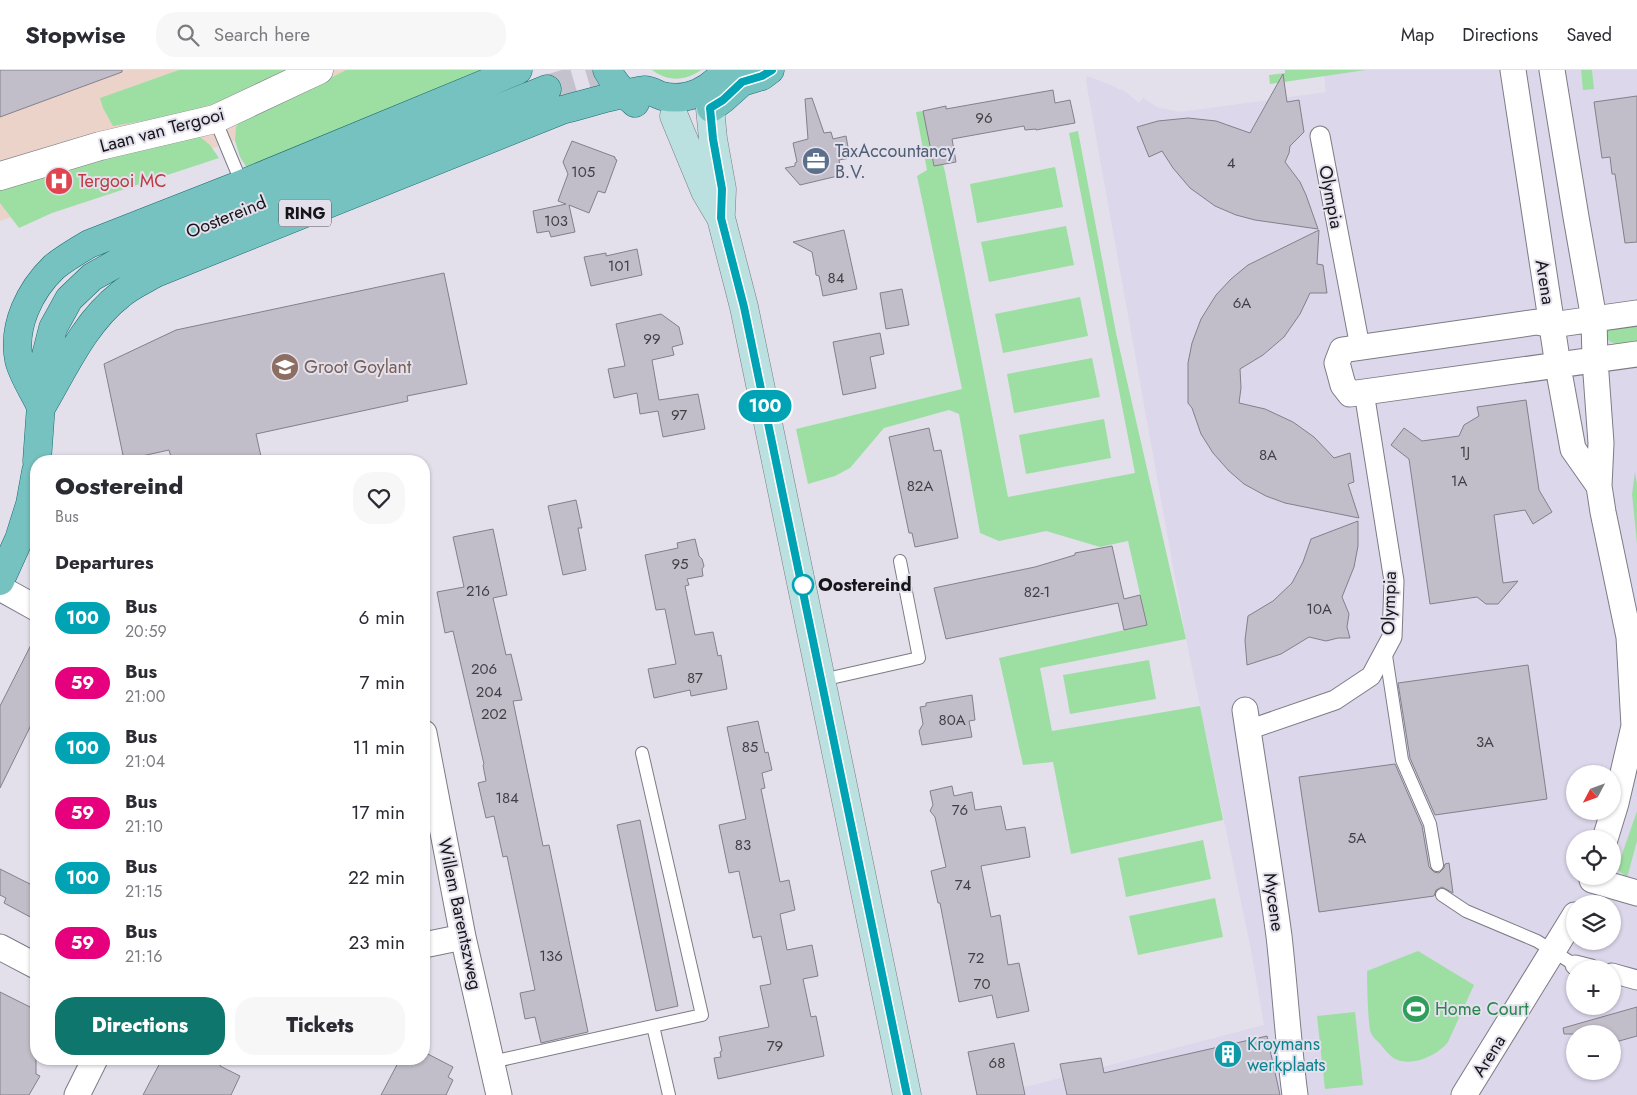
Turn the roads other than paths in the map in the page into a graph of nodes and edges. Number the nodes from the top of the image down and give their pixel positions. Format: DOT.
graph roads {
  1 [pos="319,70"];
  2 [pos="518,70"];
  3 [pos="607,70"];
  4 [pos="770,70"];
  5 [pos="1513,70"];
  6 [pos="1552,70"];
  7 [pos="723,82"];
  8 [pos="633,85"];
  9 [pos="547,89"];
  10 [pos="674,116"];
  11 [pos="215,119"];
  12 [pos="1320,136"];
  13 [pos="0,176"];
  14 [pos="242,184"];
  15 [pos="721,218"];
  16 [pos="1637,313"];
  17 [pos="1594,319"];
  18 [pos="1552,326"];
  19 [pos="1360,347"];
  20 [pos="1637,354"];
  21 [pos="1595,360"];
  22 [pos="1558,366"];
  23 [pos="1364,392"];
  24 [pos="41,408"];
  25 [pos="37,455"];
  26 [pos="1599,486"];
  27 [pos="30,504"];
  28 [pos="900,562"];
  29 [pos="0,581"];
  30 [pos="0,588"];
  31 [pos="30,605"];
  32 [pos="1385,649"];
  33 [pos="822,680"];
  34 [pos="1246,720"];
  35 [pos="642,753"];
  36 [pos="430,764"];
  37 [pos="1608,830"];
  38 [pos="1437,864"];
  39 [pos="1614,885"];
  40 [pos="1635,892"];
  41 [pos="1442,895"];
  42 [pos="1566,930"];
  43 [pos="463,937"];
  44 [pos="430,944"];
  45 [pos="0,947"];
  46 [pos="1553,952"];
  47 [pos="1569,960"];
  48 [pos="30,963"];
  49 [pos="1621,976"];
  50 [pos="1637,980"];
  51 [pos="653,1026"];
  52 [pos="492,1062"];
  53 [pos="92,1065"];
  54 [pos="76,1095"];
  55 [pos="499,1095"];
  56 [pos="669,1095"];
  57 [pos="907,1095"];
  58 [pos="1295,1095"];
  59 [pos="1464,1095"];
  1 -- 11 [label="street, Laan van Tergooi"];
  2 -- 14 [label="main road, RING"];
  3 -- 8 [label="main road"];
  4 -- 7 [label="main road"];
  5 -- 18 [label="street, Arena"];
  6 -- 17 [label="street, Arena"];
  7 -- 8 [label="main road"];
  7 -- 10 [label="main road"];
  7 -- 15 [label="main road"];
  8 -- 10 [label="main road"];
  8 -- 24 [label="main road, RING"];
  9 -- 24 [label="main road, Oostereind / RING"];
  10 -- 15 [label="main road"];
  11 -- 13 [label="street, Laan van Tergooi"];
  11 -- 14 [label="lane"];
  12 -- 19 [label="street, Olympia"];
  14 -- 24 [label="main road, RING"];
  15 -- 33 [label="main road"];
  16 -- 17 [label="street"];
  17 -- 18 [label="street"];
  17 -- 21 [label="street, Arena"];
  18 -- 19 [label="street"];
  18 -- 22 [label="street, Arena"];
  19 -- 23 [label="street"];
  20 -- 21 [label="street"];
  21 -- 22 [label="street"];
  21 -- 26 [label="street, Arena"];
  22 -- 23 [label="street"];
  22 -- 26 [label="street, Arena"];
  23 -- 32 [label="street, Olympia"];
  24 -- 25 [label="main road, Oostereind / RING"];
  26 -- 37 [label="street, Arena"];
  27 -- 29 [label="main road"];
  28 -- 33 [label="lane"];
  30 -- 31 [label="street"];
  32 -- 34 [label="street, Olympia"];
  32 -- 38 [label="lane"];
  33 -- 57 [label="main road"];
  34 -- 58 [label="street, Mycene"];
  35 -- 51 [label="lane"];
  36 -- 43 [label="street, Willem Barentszweg"];
  39 -- 40 [label="street"];
  41 -- 46 [label="lane"];
  42 -- 46 [label="street, Arena"];
  43 -- 44 [label="street"];
  43 -- 52 [label="street, Willem Barentszweg"];
  45 -- 48 [label="street"];
  46 -- 47 [label="lane"];
  46 -- 59 [label="street, Arena"];
  49 -- 50 [label="street"];
  51 -- 52 [label="lane"];
  51 -- 56 [label="lane"];
  52 -- 55 [label="street, Willem Barentszweg"];
  53 -- 54 [label="street"];
}
